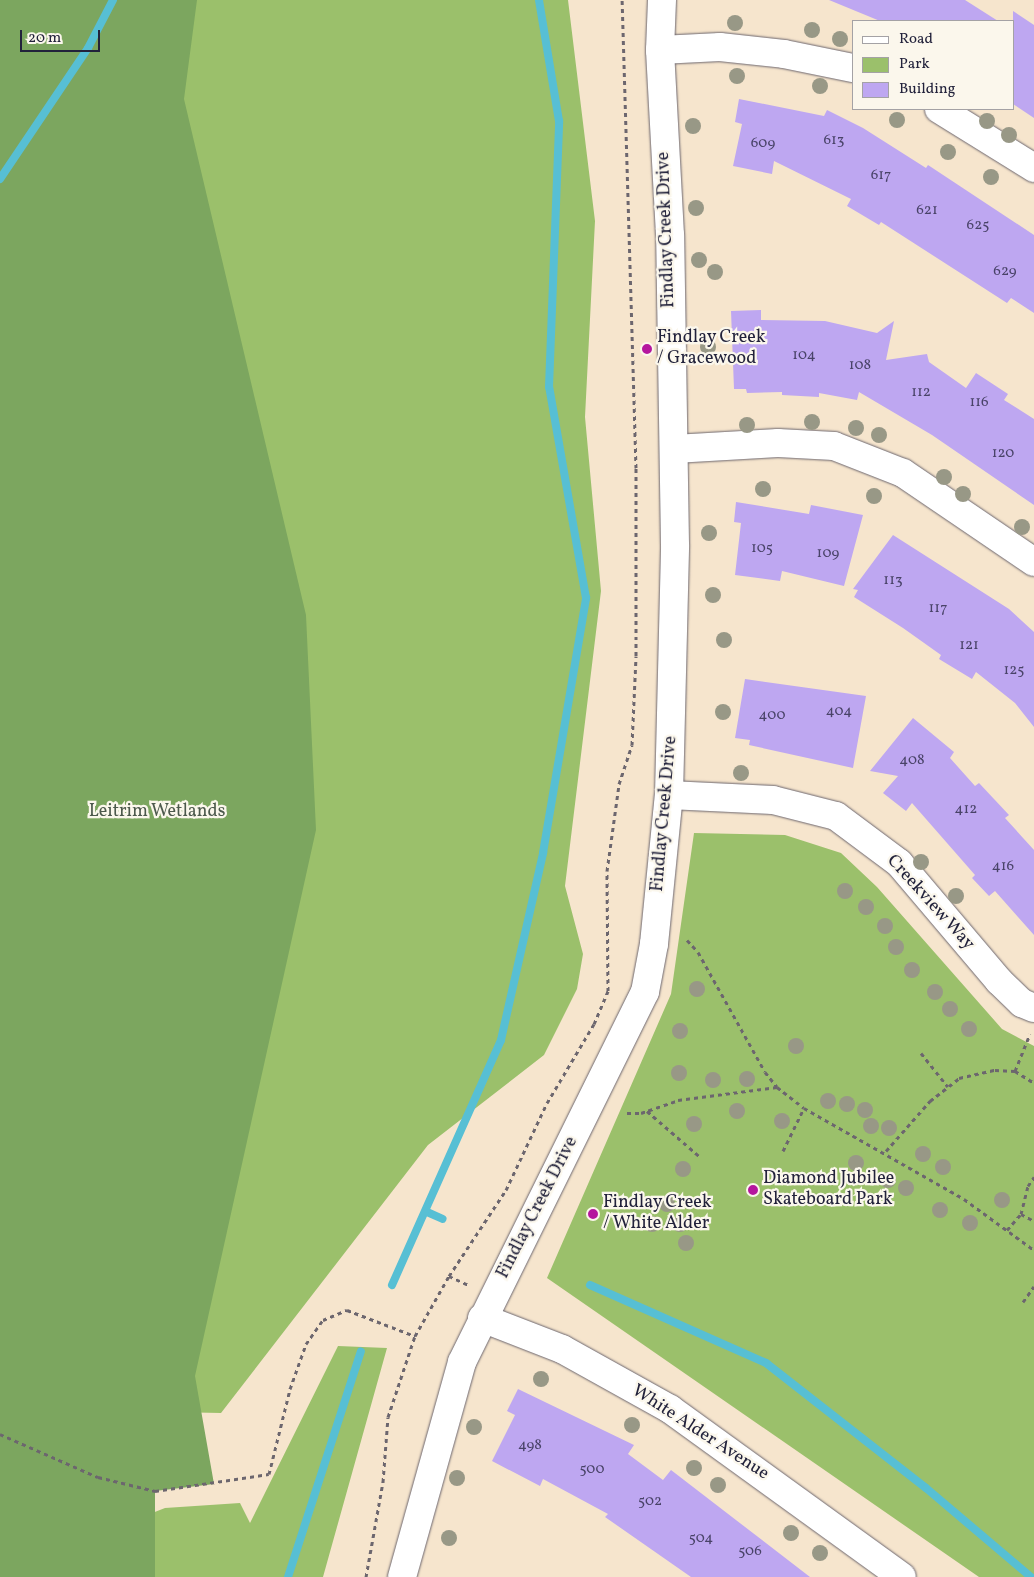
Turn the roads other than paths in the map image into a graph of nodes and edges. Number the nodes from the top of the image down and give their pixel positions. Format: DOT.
graph roads {
  1 [pos="662,0"];
  2 [pos="660,50"];
  3 [pos="852,68"];
  4 [pos="942,110"];
  5 [pos="1034,168"];
  6 [pos="674,449"];
  7 [pos="1034,562"];
  8 [pos="668,795"];
  9 [pos="1034,1008"];
  10 [pos="487,1308"];
  11 [pos="402,1577"];
  12 [pos="902,1577"];
  1 -- 2 [label="street, Findlay Creek Drive"];
  2 -- 3 [label="street"];
  2 -- 6 [label="street, Findlay Creek Drive"];
  4 -- 5 [label="street"];
  6 -- 7 [label="street"];
  6 -- 8 [label="street, Findlay Creek Drive"];
  8 -- 9 [label="street, Creekview Way"];
  8 -- 10 [label="street, Findlay Creek Drive"];
  10 -- 11 [label="street, Findlay Creek Drive"];
  10 -- 12 [label="street, White Alder Avenue"];
}
